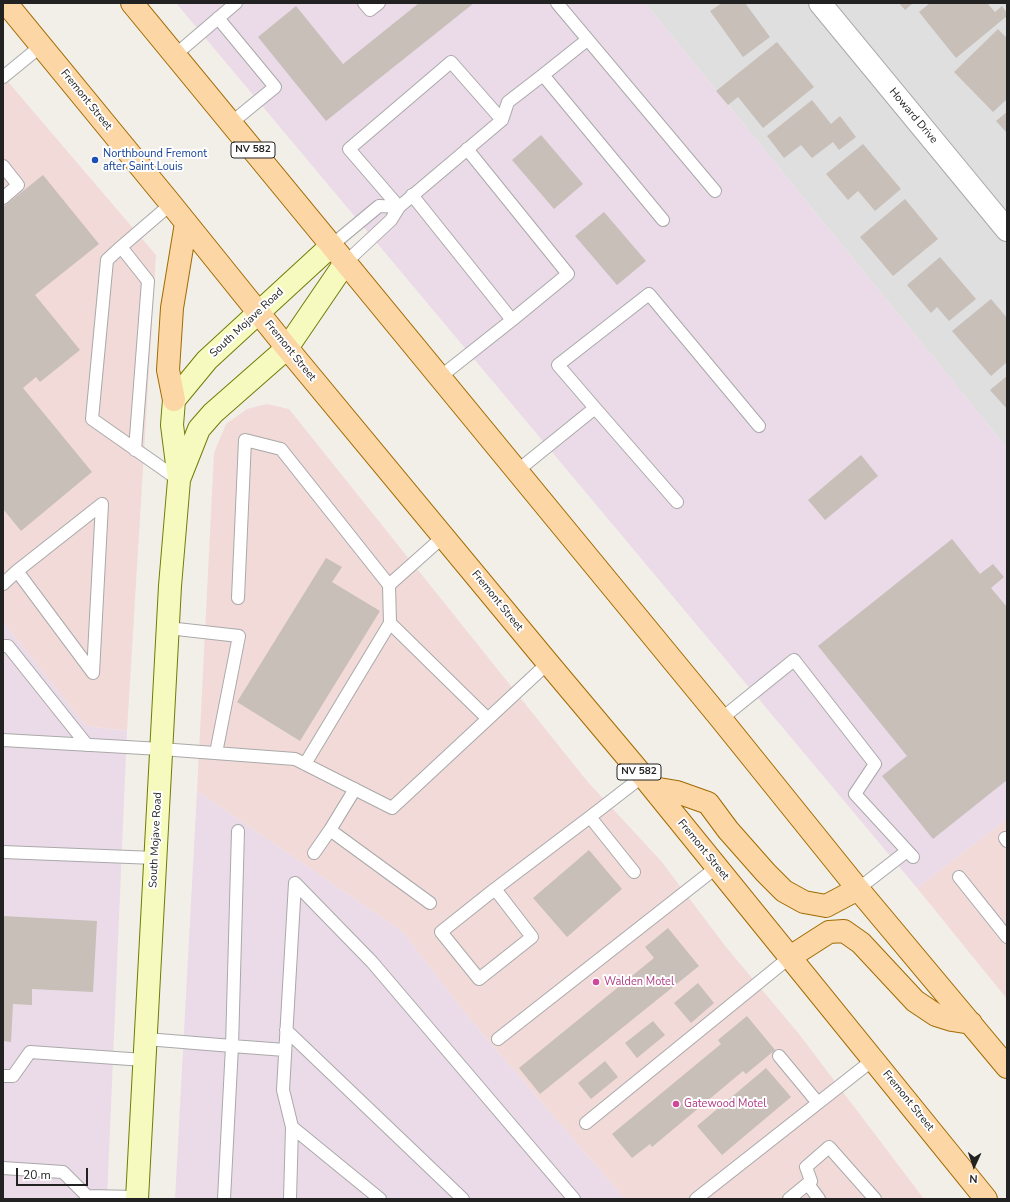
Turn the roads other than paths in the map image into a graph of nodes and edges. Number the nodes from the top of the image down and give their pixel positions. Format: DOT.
graph roads {
  1 [pos="6,3"];
  2 [pos="132,3"];
  3 [pos="236,3"];
  4 [pos="364,3"];
  5 [pos="378,3"];
  6 [pos="557,3"];
  7 [pos="820,3"];
  8 [pos="218,18"];
  9 [pos="587,40"];
  10 [pos="41,46"];
  11 [pos="175,55"];
  12 [pos="543,75"];
  13 [pos="3,77"];
  14 [pos="502,120"];
  15 [pos="231,123"];
  16 [pos="466,149"];
  17 [pos="3,166"];
  18 [pos="715,191"];
  19 [pos="412,195"];
  20 [pos="3,198"];
  21 [pos="171,204"];
  22 [pos="399,207"];
  23 [pos="663,220"];
  24 [pos="186,223"];
  25 [pos="1007,230"];
  26 [pos="332,245"];
  27 [pos="121,247"];
  28 [pos="345,263"];
  29 [pos="258,312"];
  30 [pos="512,320"];
  31 [pos="288,348"];
  32 [pos="440,377"];
  33 [pos="174,400"];
  34 [pos="595,408"];
  35 [pos="759,426"];
  36 [pos="135,450"];
  37 [pos="517,472"];
  38 [pos="179,480"];
  39 [pos="677,502"];
  40 [pos="444,536"];
  41 [pos="18,571"];
  42 [pos="3,584"];
  43 [pos="389,585"];
  44 [pos="238,598"];
  45 [pos="390,623"];
  46 [pos="168,628"];
  47 [pos="3,646"];
  48 [pos="548,663"];
  49 [pos="487,718"];
  50 [pos="721,720"];
  51 [pos="3,740"];
  52 [pos="87,745"];
  53 [pos="161,749"];
  54 [pos="216,753"];
  55 [pos="306,764"];
  56 [pos="648,782"];
  57 [pos="355,789"];
  58 [pos="590,817"];
  59 [pos="330,830"];
  60 [pos="238,831"];
  61 [pos="3,852"];
  62 [pos="314,852"];
  63 [pos="155,858"];
  64 [pos="717,867"];
  65 [pos="634,872"];
  66 [pos="959,878"];
  67 [pos="495,889"];
  68 [pos="858,889"];
  69 [pos="430,903"];
  70 [pos="1007,937"];
  71 [pos="790,957"];
  72 [pos="971,1023"];
  73 [pos="286,1030"];
  74 [pos="498,1039"];
  75 [pos="232,1046"];
  76 [pos="145,1049"];
  77 [pos="285,1050"];
  78 [pos="779,1056"];
  79 [pos="874,1059"];
  80 [pos="1007,1067"];
  81 [pos="3,1076"];
  82 [pos="818,1103"];
  83 [pos="586,1123"];
  84 [pos="292,1127"];
  85 [pos="3,1168"];
  86 [pos="808,1184"];
  87 [pos="87,1197"];
  88 [pos="137,1198"];
  89 [pos="224,1199"];
  90 [pos="290,1199"];
  91 [pos="380,1199"];
  92 [pos="463,1199"];
  93 [pos="574,1199"];
  94 [pos="696,1199"];
  95 [pos="789,1199"];
  96 [pos="819,1199"];
  97 [pos="874,1199"];
  98 [pos="986,1199"];
  1 -- 10 [label="main road, Fremont Street / NV 582"];
  2 -- 11 [label="main road, NV 582"];
  3 -- 8 [label="lane"];
  4 -- 5 [label="lane"];
  6 -- 9 [label="lane"];
  7 -- 25 [label="street, Howard Drive"];
  8 -- 11 [label="lane"];
  8 -- 15 [label="lane"];
  9 -- 12 [label="lane"];
  9 -- 18 [label="lane"];
  10 -- 13 [label="lane"];
  10 -- 21 [label="main road, Fremont Street / NV 582"];
  11 -- 15 [label="main road, NV 582"];
  12 -- 14 [label="lane"];
  12 -- 23 [label="lane"];
  14 -- 16 [label="lane"];
  14 -- 22 [label="lane"];
  15 -- 26 [label="main road, NV 582"];
  16 -- 19 [label="lane"];
  16 -- 30 [label="lane"];
  17 -- 20 [label="lane"];
  19 -- 22 [label="lane"];
  19 -- 30 [label="lane"];
  21 -- 24 [label="main road, Fremont Street / NV 582"];
  21 -- 27 [label="lane"];
  22 -- 26 [label="lane"];
  22 -- 28 [label="lane"];
  24 -- 29 [label="main road, Fremont Street / NV 582"];
  24 -- 33 [label="main road"];
  26 -- 28 [label="main road, NV 582"];
  26 -- 29 [label="street, South Mojave Road"];
  27 -- 36 [label="lane"];
  27 -- 36 [label="lane"];
  28 -- 31 [label="street, South Mojave Road"];
  28 -- 32 [label="main road, NV 582"];
  29 -- 31 [label="main road, Fremont Street / NV 582"];
  29 -- 33 [label="street, South Mojave Road"];
  30 -- 32 [label="lane"];
  31 -- 38 [label="street, South Mojave Road"];
  31 -- 40 [label="main road, Fremont Street / NV 582"];
  32 -- 37 [label="main road, NV 582"];
  33 -- 38 [label="street, South Mojave Road"];
  34 -- 35 [label="lane"];
  34 -- 37 [label="lane"];
  34 -- 39 [label="lane"];
  36 -- 38 [label="lane"];
  37 -- 50 [label="main road, NV 582"];
  38 -- 46 [label="street, South Mojave Road"];
  40 -- 43 [label="lane"];
  40 -- 48 [label="main road, Fremont Street / NV 582"];
  41 -- 41 [label="lane"];
  41 -- 42 [label="lane"];
  43 -- 44 [label="lane"];
  43 -- 45 [label="lane"];
  45 -- 49 [label="lane"];
  45 -- 55 [label="lane"];
  46 -- 53 [label="street, South Mojave Road"];
  46 -- 54 [label="lane"];
  47 -- 52 [label="lane"];
  48 -- 49 [label="lane"];
  48 -- 56 [label="main road, Fremont Street / NV 582"];
  49 -- 57 [label="lane"];
  50 -- 68 [label="main road, NV 582"];
  50 -- 68 [label="lane"];
  51 -- 52 [label="lane"];
  52 -- 53 [label="lane"];
  53 -- 54 [label="lane"];
  53 -- 63 [label="street, South Mojave Road"];
  54 -- 55 [label="lane"];
  55 -- 57 [label="lane"];
  56 -- 58 [label="lane"];
  56 -- 64 [label="main road, Fremont Street / NV 582"];
  56 -- 68 [label="main road"];
  57 -- 59 [label="lane"];
  58 -- 65 [label="lane"];
  58 -- 67 [label="lane"];
  59 -- 62 [label="lane"];
  59 -- 69 [label="lane"];
  60 -- 75 [label="lane"];
  61 -- 63 [label="lane"];
  63 -- 76 [label="street, South Mojave Road"];
  64 -- 71 [label="main road, Fremont Street / NV 582"];
  64 -- 74 [label="lane"];
  66 -- 70 [label="lane"];
  67 -- 67 [label="lane"];
  68 -- 72 [label="main road, NV 582"];
  71 -- 72 [label="main road"];
  71 -- 79 [label="main road, Fremont Street / NV 582"];
  71 -- 83 [label="lane"];
  72 -- 80 [label="main road, NV 582"];
  73 -- 77 [label="lane"];
  73 -- 92 [label="lane"];
  73 -- 93 [label="lane"];
  75 -- 76 [label="lane"];
  75 -- 77 [label="lane"];
  75 -- 89 [label="lane"];
  76 -- 81 [label="lane"];
  76 -- 88 [label="street, South Mojave Road"];
  77 -- 84 [label="lane"];
  78 -- 82 [label="lane"];
  79 -- 82 [label="lane"];
  79 -- 98 [label="main road, Fremont Street / NV 582"];
  82 -- 94 [label="lane"];
  84 -- 90 [label="lane"];
  84 -- 91 [label="lane"];
  85 -- 87 [label="lane"];
  86 -- 95 [label="lane"];
  86 -- 96 [label="lane"];
  86 -- 97 [label="lane"];
  87 -- 88 [label="lane"];
}
